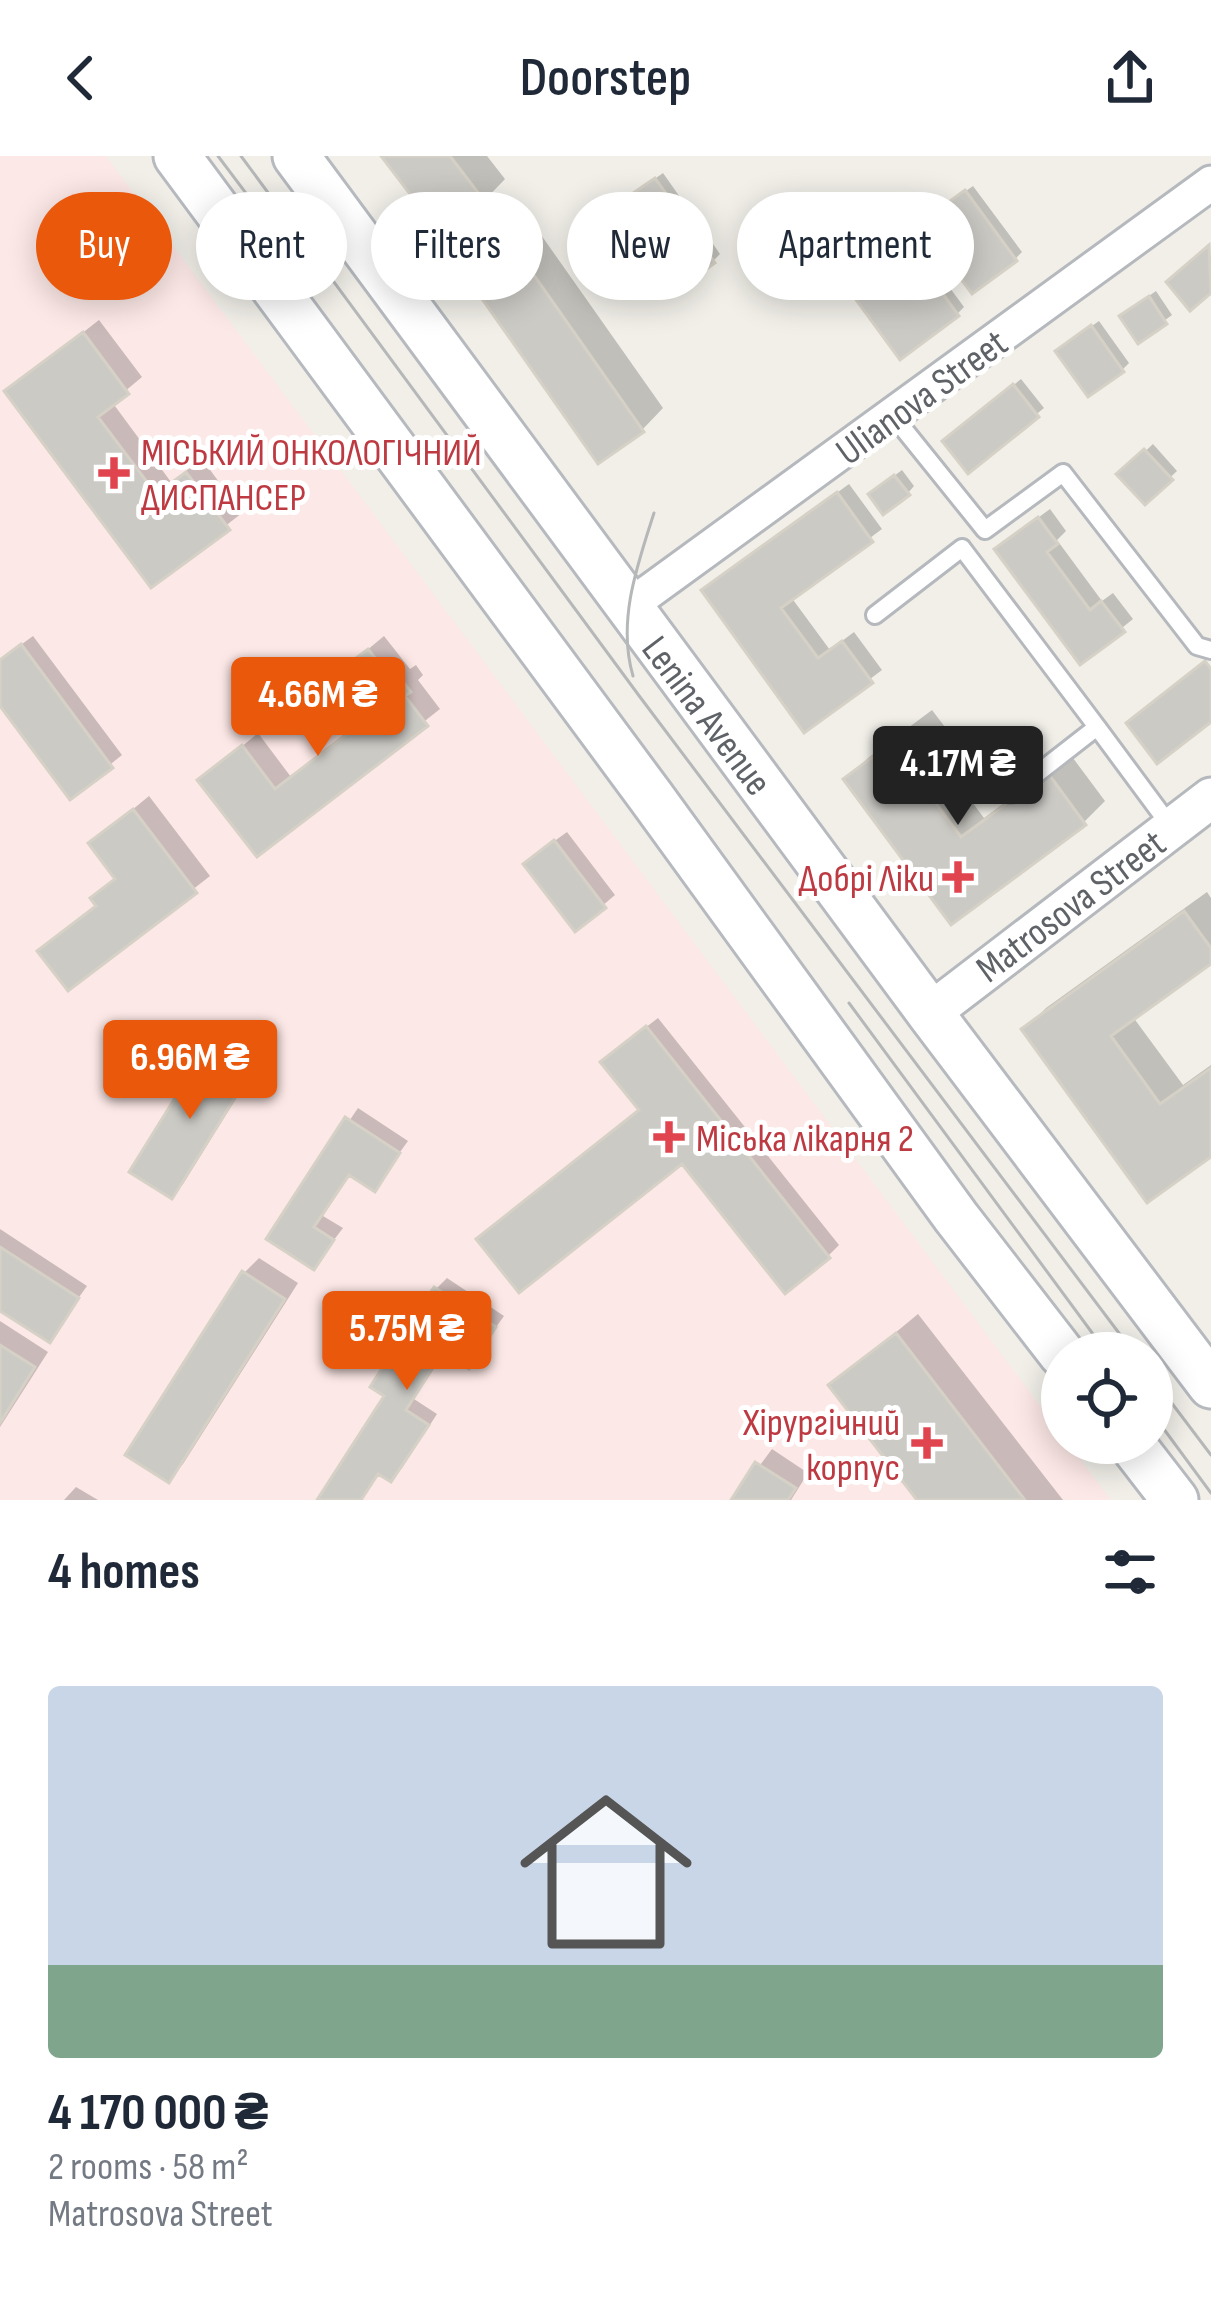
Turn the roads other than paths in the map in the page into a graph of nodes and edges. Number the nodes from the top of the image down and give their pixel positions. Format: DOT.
graph roads {
  1 [pos="177,156"];
  2 [pos="296,156"];
  3 [pos="1211,182"];
  4 [pos="894,416"];
  5 [pos="628,607"];
  6 [pos="875,615"];
  7 [pos="1211,650"];
  8 [pos="1097,728"];
  9 [pos="1011,794"];
  10 [pos="1211,798"];
  11 [pos="1172,828"];
  12 [pos="930,1013"];
  13 [pos="1045,1332"];
  14 [pos="1211,1385"];
  15 [pos="1147,1464"];
  16 [pos="1175,1500"];
  1 -- 13 [label="main road"];
  2 -- 5 [label="main road, Lenina Avenue"];
  3 -- 4 [label="street, Ulianova Street"];
  4 -- 5 [label="street, Ulianova Street"];
  4 -- 7 [label="lane"];
  5 -- 12 [label="main road, Lenina Avenue"];
  6 -- 8 [label="lane"];
  8 -- 9 [label="lane"];
  8 -- 11 [label="lane"];
  10 -- 11 [label="street, Matrosova Street"];
  11 -- 12 [label="street, Matrosova Street"];
  12 -- 14 [label="main road, Lenina Avenue"];
  15 -- 16 [label="main road"];
}
